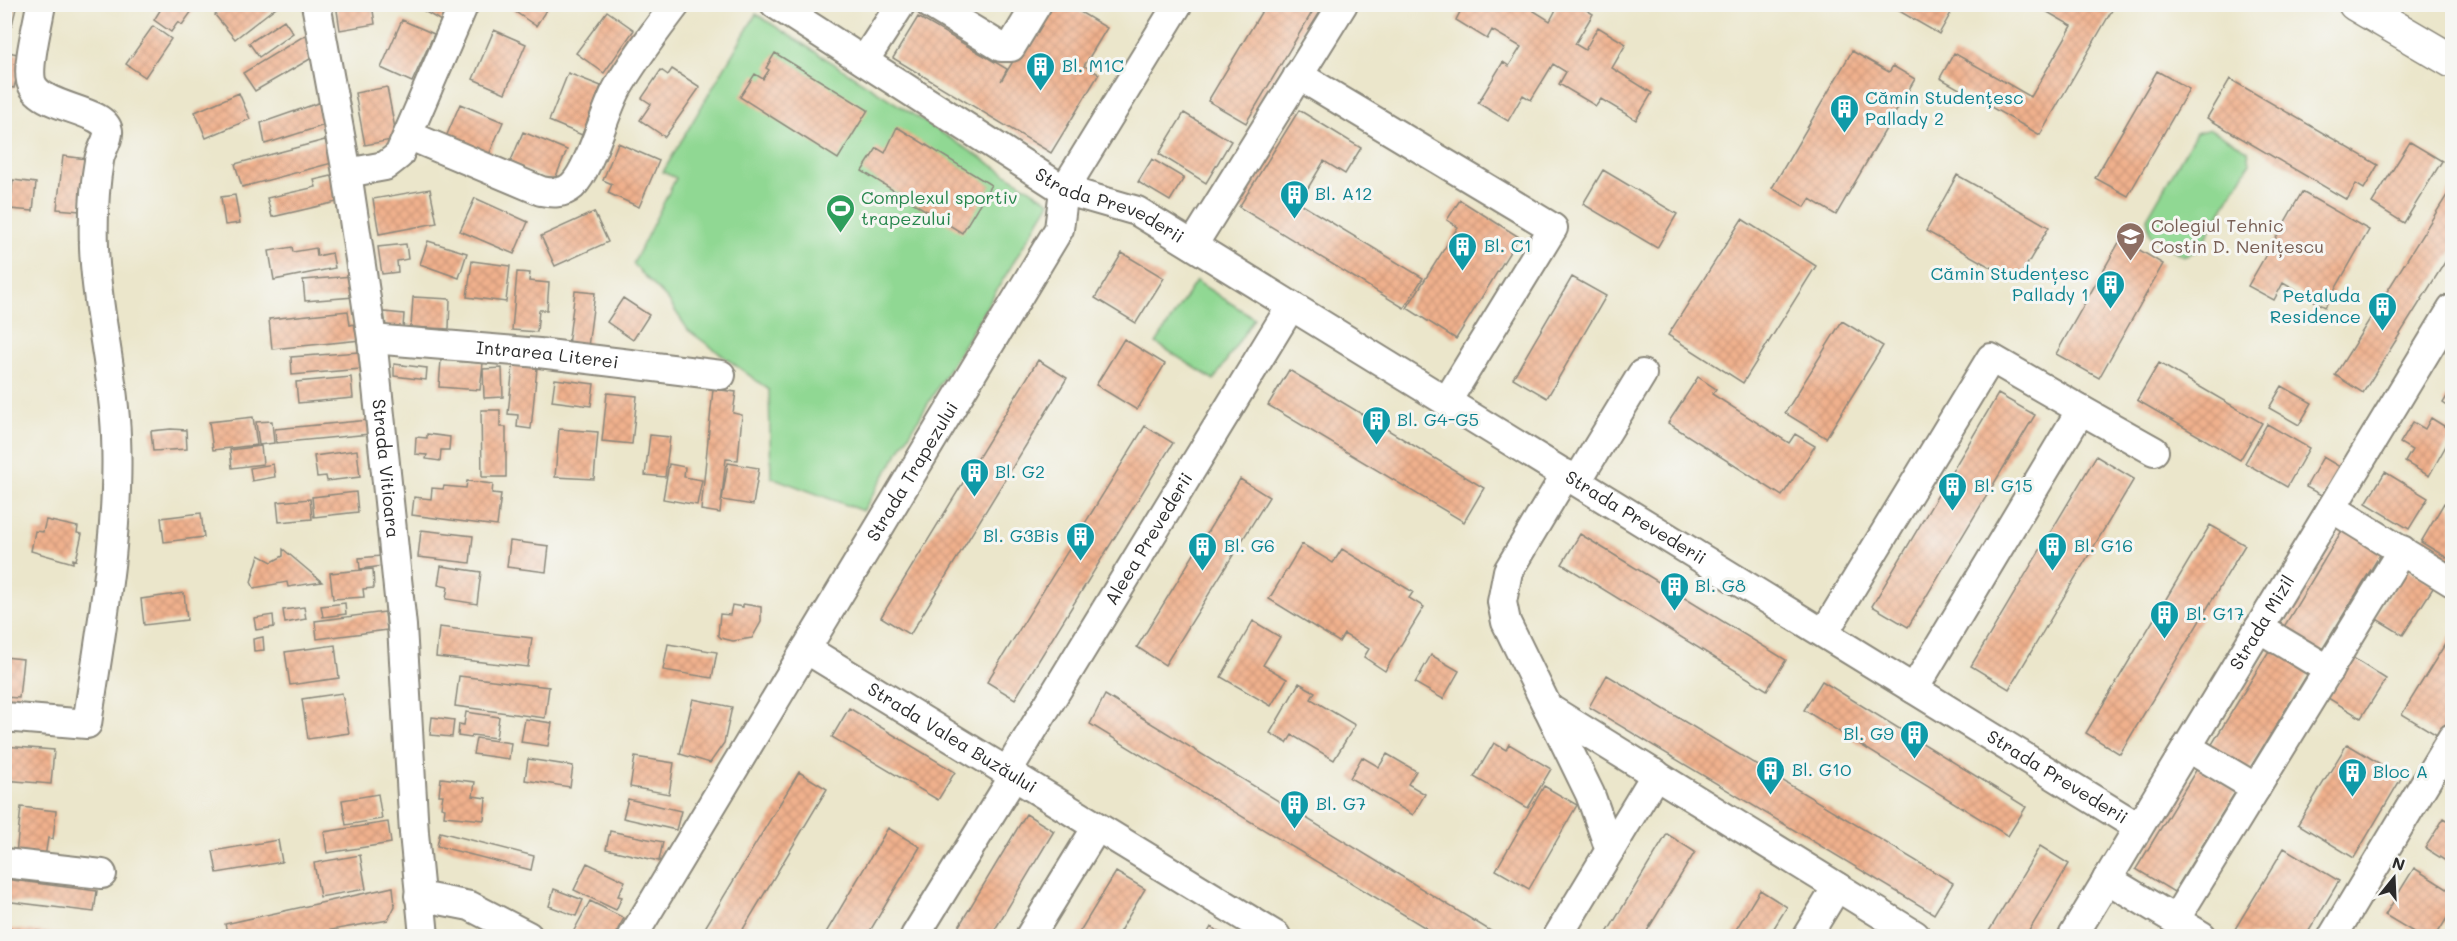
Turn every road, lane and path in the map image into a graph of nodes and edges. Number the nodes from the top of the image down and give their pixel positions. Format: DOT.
graph roads {
  1 [pos="41,4"];
  2 [pos="316,4"];
  3 [pos="464,4"];
  4 [pos="676,4"];
  5 [pos="775,4"];
  6 [pos="901,4"];
  7 [pos="930,4"];
  8 [pos="1037,4"];
  9 [pos="1178,4"];
  10 [pos="1342,4"];
  11 [pos="2355,4"];
  12 [pos="864,61"];
  13 [pos="2452,61"];
  14 [pos="1299,75"];
  15 [pos="408,135"];
  16 [pos="347,173"];
  17 [pos="1064,190"];
  18 [pos="1193,245"];
  19 [pos="1291,306"];
  20 [pos="2452,309"];
  21 [pos="372,339"];
  22 [pos="1642,374"];
  23 [pos="721,375"];
  24 [pos="1447,401"];
  25 [pos="2081,410"];
  26 [pos="2154,452"];
  27 [pos="1571,478"];
  28 [pos="2332,508"];
  29 [pos="2402,550"];
  30 [pos="2452,582"];
  31 [pos="2259,628"];
  32 [pos="1824,633"];
  33 [pos="806,649"];
  34 [pos="2329,670"];
  35 [pos="1914,688"];
  36 [pos="1548,708"];
  37 [pos="4,717"];
  38 [pos="2452,738"];
  39 [pos="2187,747"];
  40 [pos="1010,774"];
  41 [pos="1656,774"];
  42 [pos="2256,788"];
  43 [pos="1096,827"];
  44 [pos="2139,827"];
  45 [pos="1610,850"];
  46 [pos="4,863"];
  47 [pos="102,874"];
  48 [pos="2107,879"];
  49 [pos="1837,887"];
  50 [pos="419,896"];
  51 [pos="2175,920"];
  52 [pos="1915,935"];
  53 [pos="424,936"];
  54 [pos="528,936"];
  55 [pos="633,936"];
  56 [pos="915,936"];
  57 [pos="1030,936"];
  58 [pos="1276,936"];
  59 [pos="1558,936"];
  60 [pos="1807,936"];
  61 [pos="2073,936"];
  62 [pos="2202,936"];
  63 [pos="2333,936"];
  1 -- 37 [label="street"];
  2 -- 16 [label="street, Strada Vitioara"];
  3 -- 15 [label="street"];
  4 -- 15 [label="street"];
  5 -- 12 [label="street, Strada Prevederii"];
  6 -- 12 [label="street"];
  7 -- 8 [label="street"];
  9 -- 17 [label="street, Strada Trapezului"];
  10 -- 14 [label="street"];
  11 -- 13 [label="main road"];
  12 -- 17 [label="street, Strada Prevederii"];
  14 -- 18 [label="street"];
  14 -- 24 [label="street"];
  15 -- 16 [label="street"];
  16 -- 21 [label="street, Strada Vitioara"];
  17 -- 18 [label="street, Strada Prevederii"];
  17 -- 33 [label="street, Strada Trapezului"];
  18 -- 19 [label="street, Strada Prevederii"];
  19 -- 24 [label="street, Strada Prevederii"];
  19 -- 40 [label="street, Aleea Prevederii"];
  20 -- 28 [label="street, Strada Mizil"];
  21 -- 23 [label="street, Intrarea Literei"];
  21 -- 50 [label="street, Strada Vitioara"];
  22 -- 27 [label="street"];
  24 -- 27 [label="street, Strada Prevederii"];
  25 -- 26 [label="street"];
  25 -- 32 [label="street"];
  25 -- 35 [label="street"];
  27 -- 32 [label="street, Strada Prevederii"];
  27 -- 36 [label="street"];
  28 -- 29 [label="street"];
  28 -- 31 [label="street, Strada Mizil"];
  29 -- 30 [label="street"];
  29 -- 34 [label="street"];
  31 -- 34 [label="street"];
  31 -- 39 [label="street, Strada Mizil"];
  32 -- 35 [label="street, Strada Prevederii"];
  33 -- 40 [label="street, Strada Valea Buzăului"];
  33 -- 55 [label="street, Strada Trapezului"];
  34 -- 42 [label="street"];
  35 -- 44 [label="street, Strada Prevederii"];
  36 -- 41 [label="street"];
  36 -- 45 [label="street"];
  38 -- 63 [label="street"];
  39 -- 42 [label="street"];
  39 -- 44 [label="street, Strada Mizil"];
  40 -- 43 [label="street, Strada Valea Buzăului"];
  40 -- 56 [label="street, Aleea Prevederii"];
  41 -- 45 [label="street"];
  41 -- 49 [label="street"];
  42 -- 51 [label="street"];
  43 -- 57 [label="street"];
  43 -- 58 [label="street, Strada Valea Buzăului"];
  44 -- 48 [label="street, Strada Mizil"];
  45 -- 59 [label="street"];
  46 -- 47 [label="street"];
  48 -- 51 [label="street"];
  48 -- 61 [label="street, Strada Mizil"];
  49 -- 52 [label="street"];
  49 -- 60 [label="street"];
  50 -- 53 [label="street, Strada Vitioara"];
  50 -- 54 [label="street"];
  51 -- 62 [label="street"];
}
